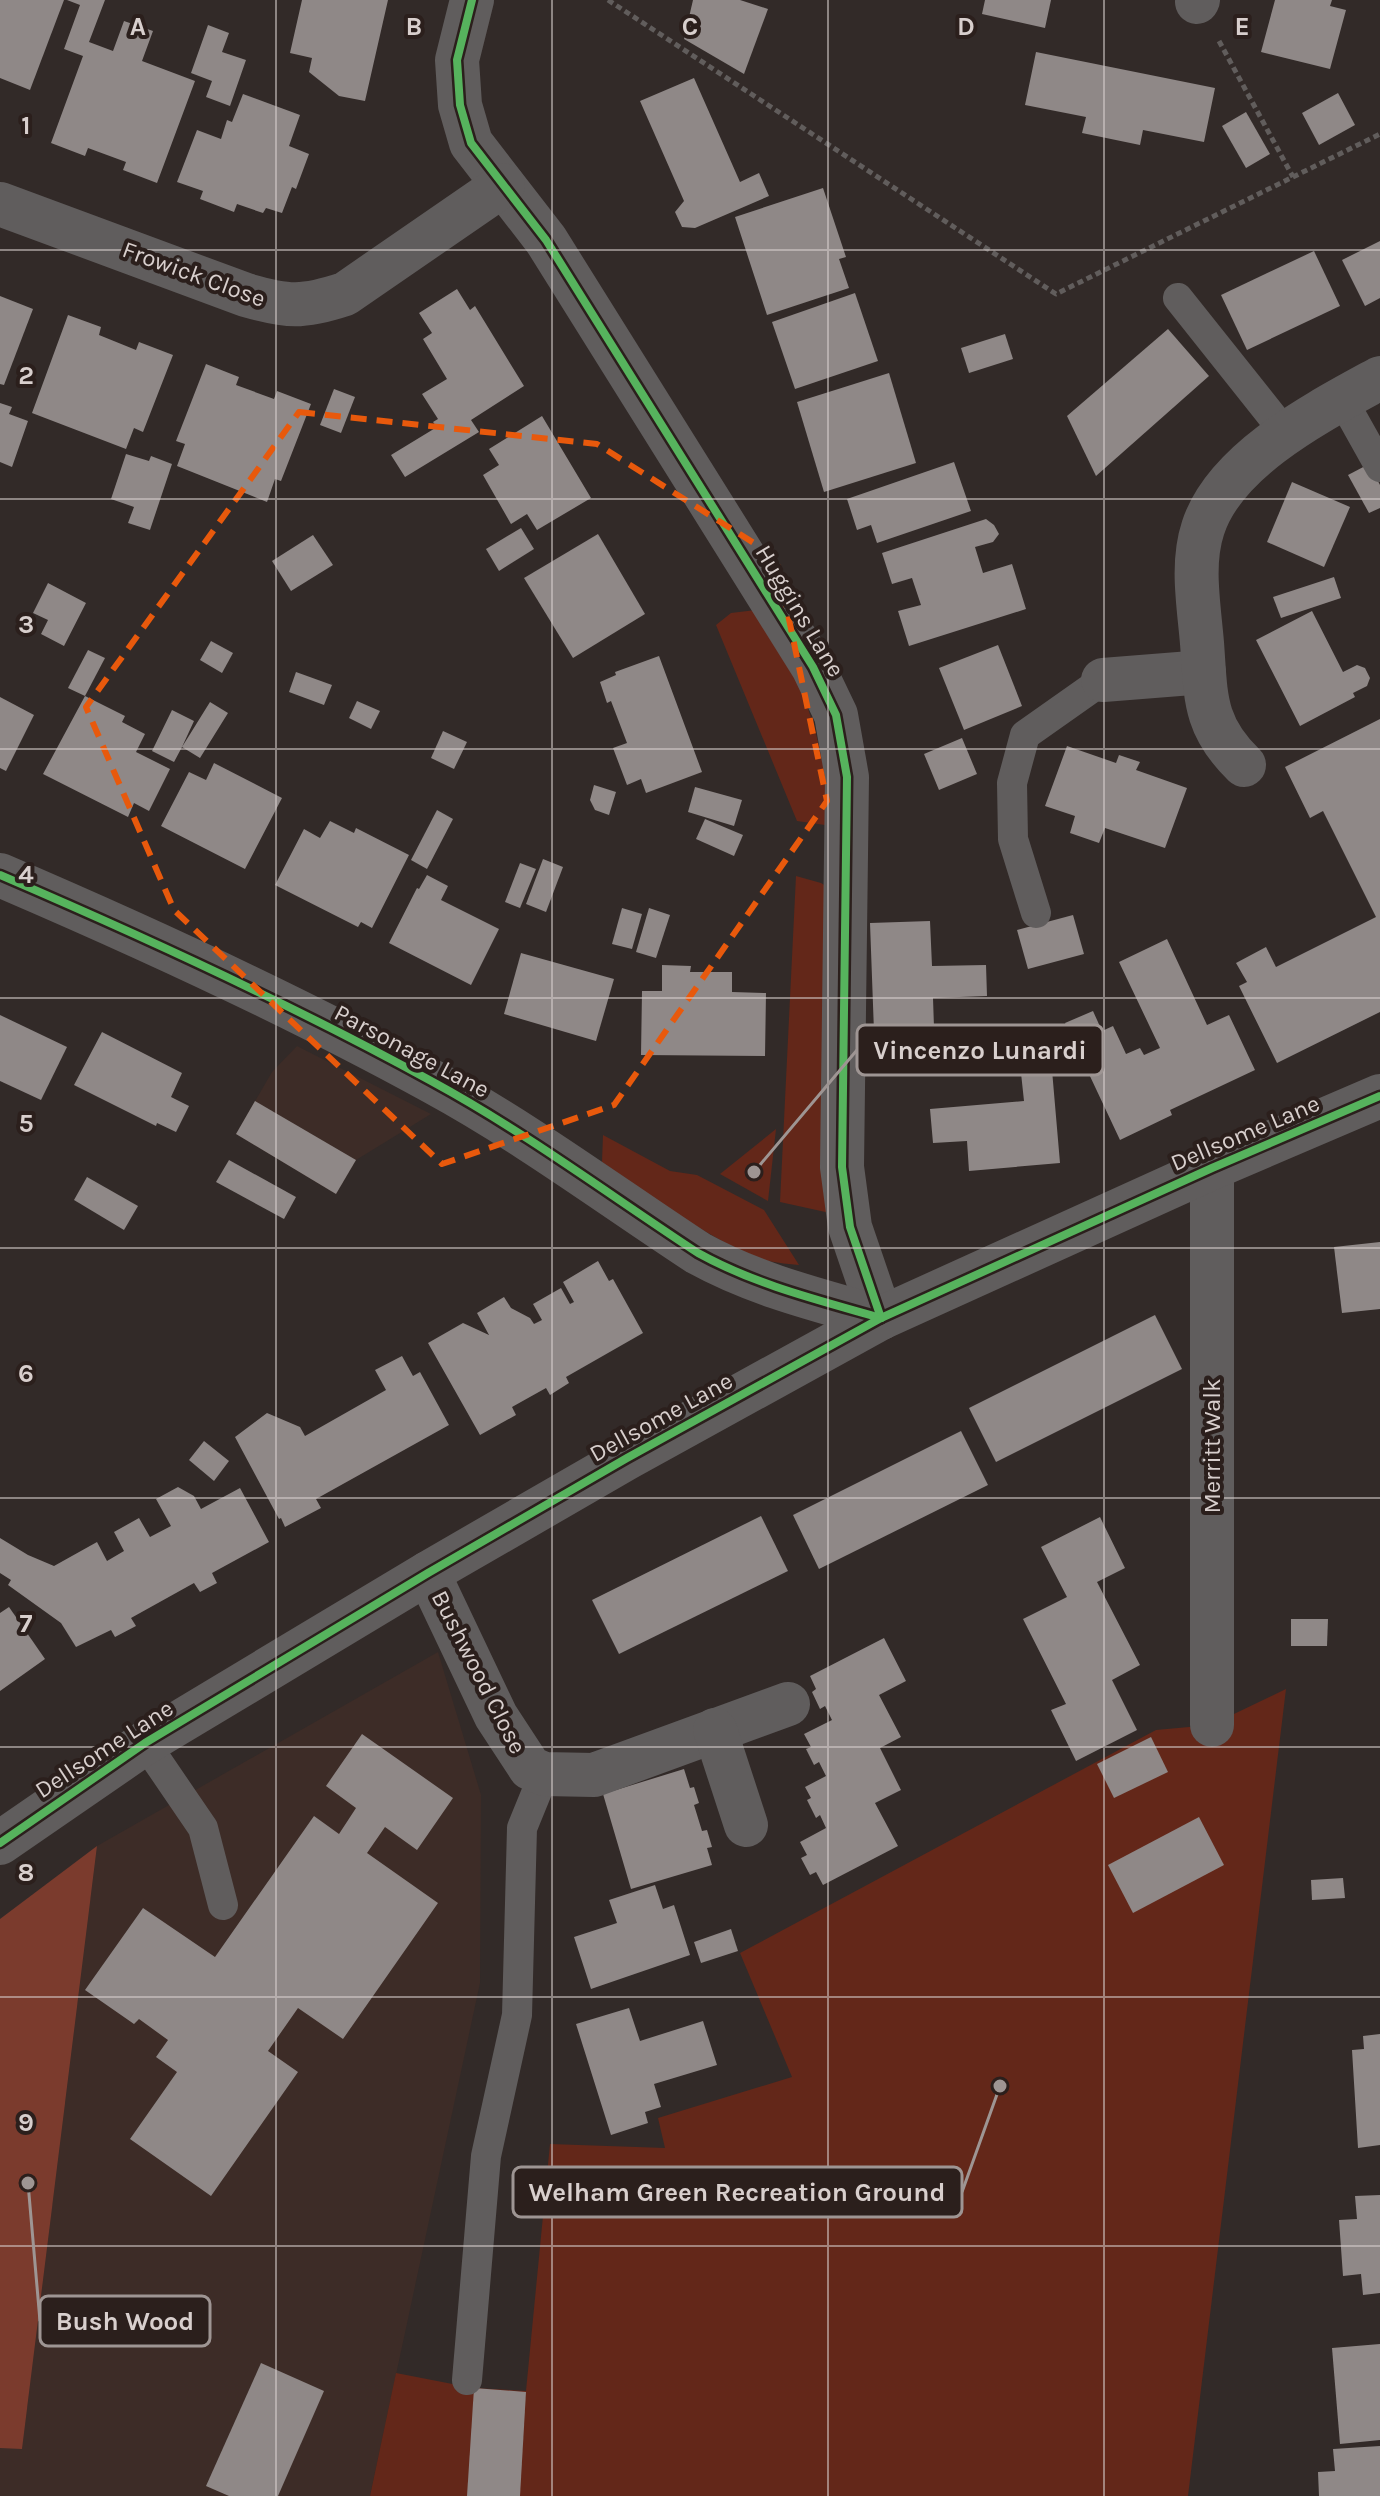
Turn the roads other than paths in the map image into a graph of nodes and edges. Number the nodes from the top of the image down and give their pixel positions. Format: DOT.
graph roads {
  1 [pos="472,0"];
  2 [pos="503,185"];
  3 [pos="0,204"];
  4 [pos="1178,298"];
  5 [pos="1380,378"];
  6 [pos="1342,399"];
  7 [pos="1287,435"];
  8 [pos="1380,467"];
  9 [pos="1204,672"];
  10 [pos="1103,680"];
  11 [pos="1244,765"];
  12 [pos="0,875"];
  13 [pos="1036,913"];
  14 [pos="1380,1096"];
  15 [pos="1212,1168"];
  16 [pos="881,1318"];
  17 [pos="428,1573"];
  18 [pos="788,1704"];
  19 [pos="1212,1725"];
  20 [pos="715,1730"];
  21 [pos="145,1743"];
  22 [pos="544,1774"];
  23 [pos="746,1825"];
  24 [pos="0,1843"];
  25 [pos="223,1905"];
  26 [pos="467,2380"];
  1 -- 2 [label="street, Huggins Lane"];
  2 -- 3 [label="street, Frowick Close"];
  2 -- 16 [label="street, Huggins Lane"];
  4 -- 7 [label="lane"];
  5 -- 6 [label="street"];
  6 -- 7 [label="street"];
  6 -- 8 [label="lane"];
  7 -- 9 [label="street"];
  9 -- 10 [label="street"];
  9 -- 11 [label="street"];
  10 -- 13 [label="lane"];
  12 -- 16 [label="street, Parsonage Lane"];
  14 -- 15 [label="street, Dellsome Lane"];
  15 -- 16 [label="street, Dellsome Lane"];
  15 -- 19 [label="street, Merritt Walk"];
  16 -- 17 [label="street, Dellsome Lane"];
  17 -- 21 [label="street, Dellsome Lane"];
  17 -- 22 [label="street, Bushwood Close"];
  18 -- 20 [label="street, Bushwood Close"];
  20 -- 22 [label="street, Bushwood Close"];
  20 -- 23 [label="street"];
  21 -- 24 [label="street, Dellsome Lane"];
  21 -- 25 [label="lane"];
  22 -- 26 [label="lane"];
}
